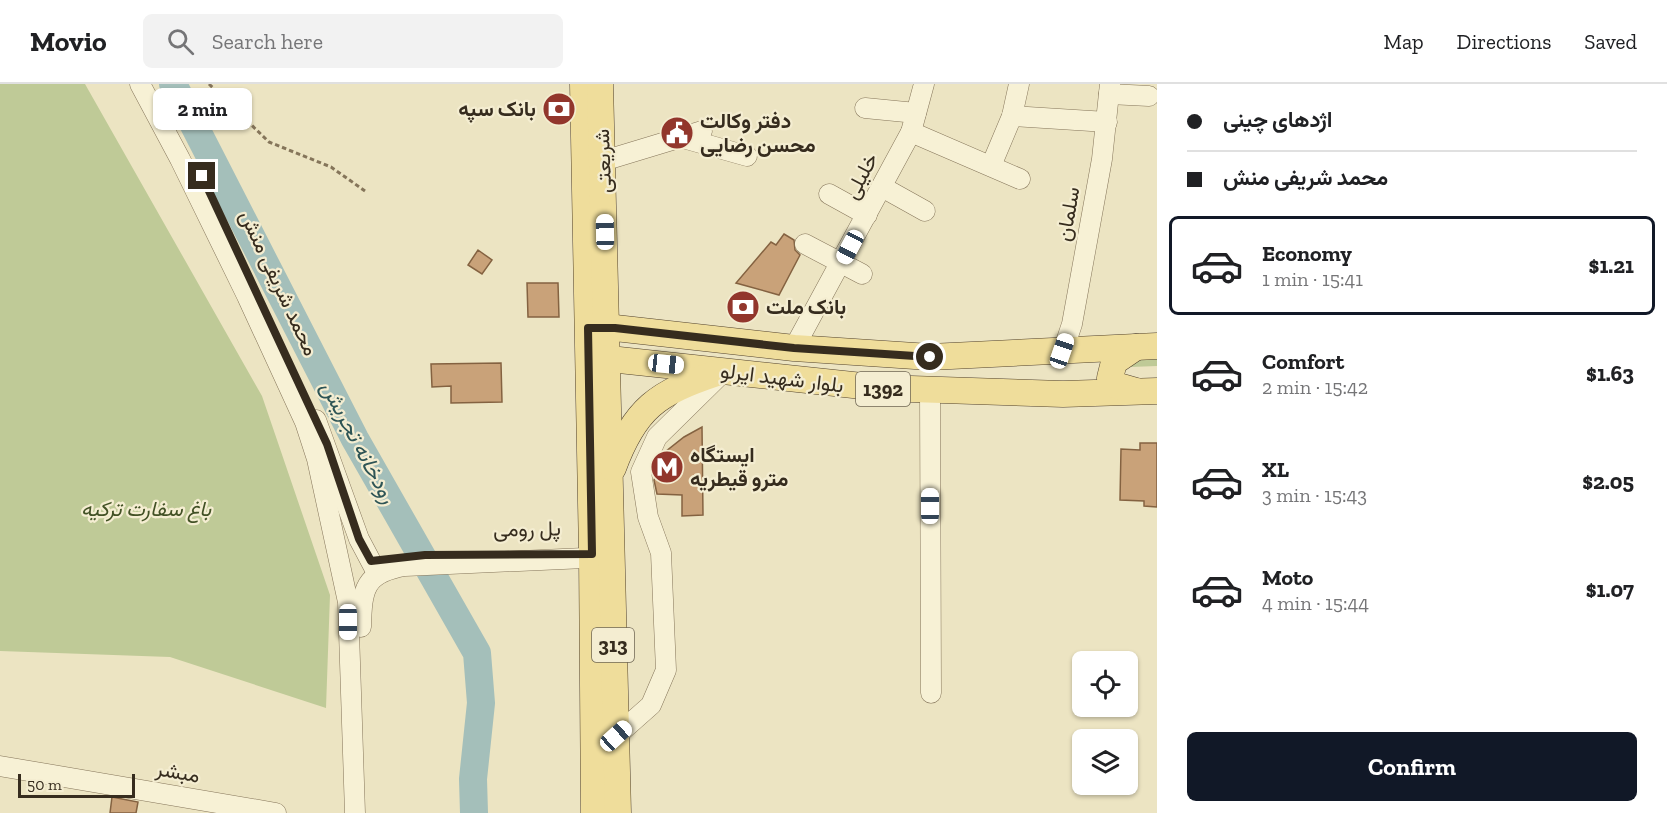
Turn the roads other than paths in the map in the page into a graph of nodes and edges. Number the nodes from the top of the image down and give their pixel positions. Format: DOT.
graph roads {
  1 [pos="140,84"];
  2 [pos="155,84"];
  3 [pos="582,84"];
  4 [pos="600,84"];
  5 [pos="924,84"];
  6 [pos="1019,84"];
  7 [pos="1110,89"];
  8 [pos="1149,96"];
  9 [pos="866,108"];
  10 [pos="916,113"];
  11 [pos="1012,116"];
  12 [pos="1107,122"];
  13 [pos="911,132"];
  14 [pos="747,156"];
  15 [pos="603,161"];
  16 [pos="991,166"];
  17 [pos="1020,179"];
  18 [pos="882,188"];
  19 [pos="829,195"];
  20 [pos="925,211"];
  21 [pos="867,215"];
  22 [pos="805,244"];
  23 [pos="842,263"];
  24 [pos="862,274"];
  25 [pos="597,328"];
  26 [pos="1147,346"];
  27 [pos="794,348"];
  28 [pos="1062,351"];
  29 [pos="597,357"];
  30 [pos="725,371"];
  31 [pos="930,390"];
  32 [pos="1149,391"];
  33 [pos="610,477"];
  34 [pos="592,554"];
  35 [pos="374,567"];
  36 [pos="355,600"];
  37 [pos="931,693"];
  38 [pos="616,736"];
  39 [pos="0,766"];
  40 [pos="276,813"];
  41 [pos="356,813"];
  42 [pos="366,813"];
  43 [pos="594,813"];
  44 [pos="618,813"];
  1 -- 36 [label="street, محمد شریفی منش"];
  2 -- 35 [label="street, محمد شریفی منش"];
  3 -- 25 [label="main road, شریعتی / 313"];
  4 -- 15 [label="main road, شریعتی / 313"];
  5 -- 10 [label="street, خلیلی"];
  6 -- 11 [label="street"];
  7 -- 8 [label="street"];
  7 -- 12 [label="street, سلمان"];
  9 -- 10 [label="street"];
  10 -- 13 [label="street, خلیلی"];
  11 -- 12 [label="street"];
  11 -- 16 [label="street"];
  12 -- 28 [label="street, سلمان"];
  13 -- 16 [label="street"];
  13 -- 18 [label="street, خلیلی"];
  14 -- 15 [label="street"];
  15 -- 25 [label="main road, شریعتی / 313"];
  16 -- 17 [label="street"];
  18 -- 20 [label="street"];
  18 -- 21 [label="street, خلیلی"];
  19 -- 21 [label="street"];
  21 -- 23 [label="street, خلیلی"];
  22 -- 23 [label="street"];
  23 -- 24 [label="street"];
  23 -- 27 [label="street, خلیلی"];
  25 -- 27 [label="main road, بلوار شهید ایرلو / 1392"];
  25 -- 29 [label="main road, شریعتی / 313"];
  26 -- 28 [label="main road, بلوار شهید ایرلو / 1392"];
  26 -- 32 [label="main road"];
  27 -- 28 [label="main road, بلوار شهید ایرلو / 1392"];
  29 -- 30 [label="main road, بلوار شهید ایرلو / 1392"];
  29 -- 33 [label="main road, شریعتی / 313"];
  29 -- 34 [label="main road, شریعتی / 313"];
  30 -- 31 [label="main road, بلوار شهید ایرلو / 1392"];
  30 -- 33 [label="main road"];
  30 -- 38 [label="street"];
  31 -- 32 [label="main road, بلوار شهید ایرلو / 1392"];
  31 -- 37 [label="street"];
  33 -- 38 [label="main road, شریعتی / 313"];
  34 -- 35 [label="street, پل رومی"];
  34 -- 43 [label="main road, شریعتی / 313"];
  35 -- 36 [label="street"];
  36 -- 41 [label="street, محمد شریفی منش"];
  36 -- 42 [label="street, محمد شریفی منش"];
  38 -- 44 [label="main road, شریعتی / 313"];
  39 -- 40 [label="street, مبشر"];
}
